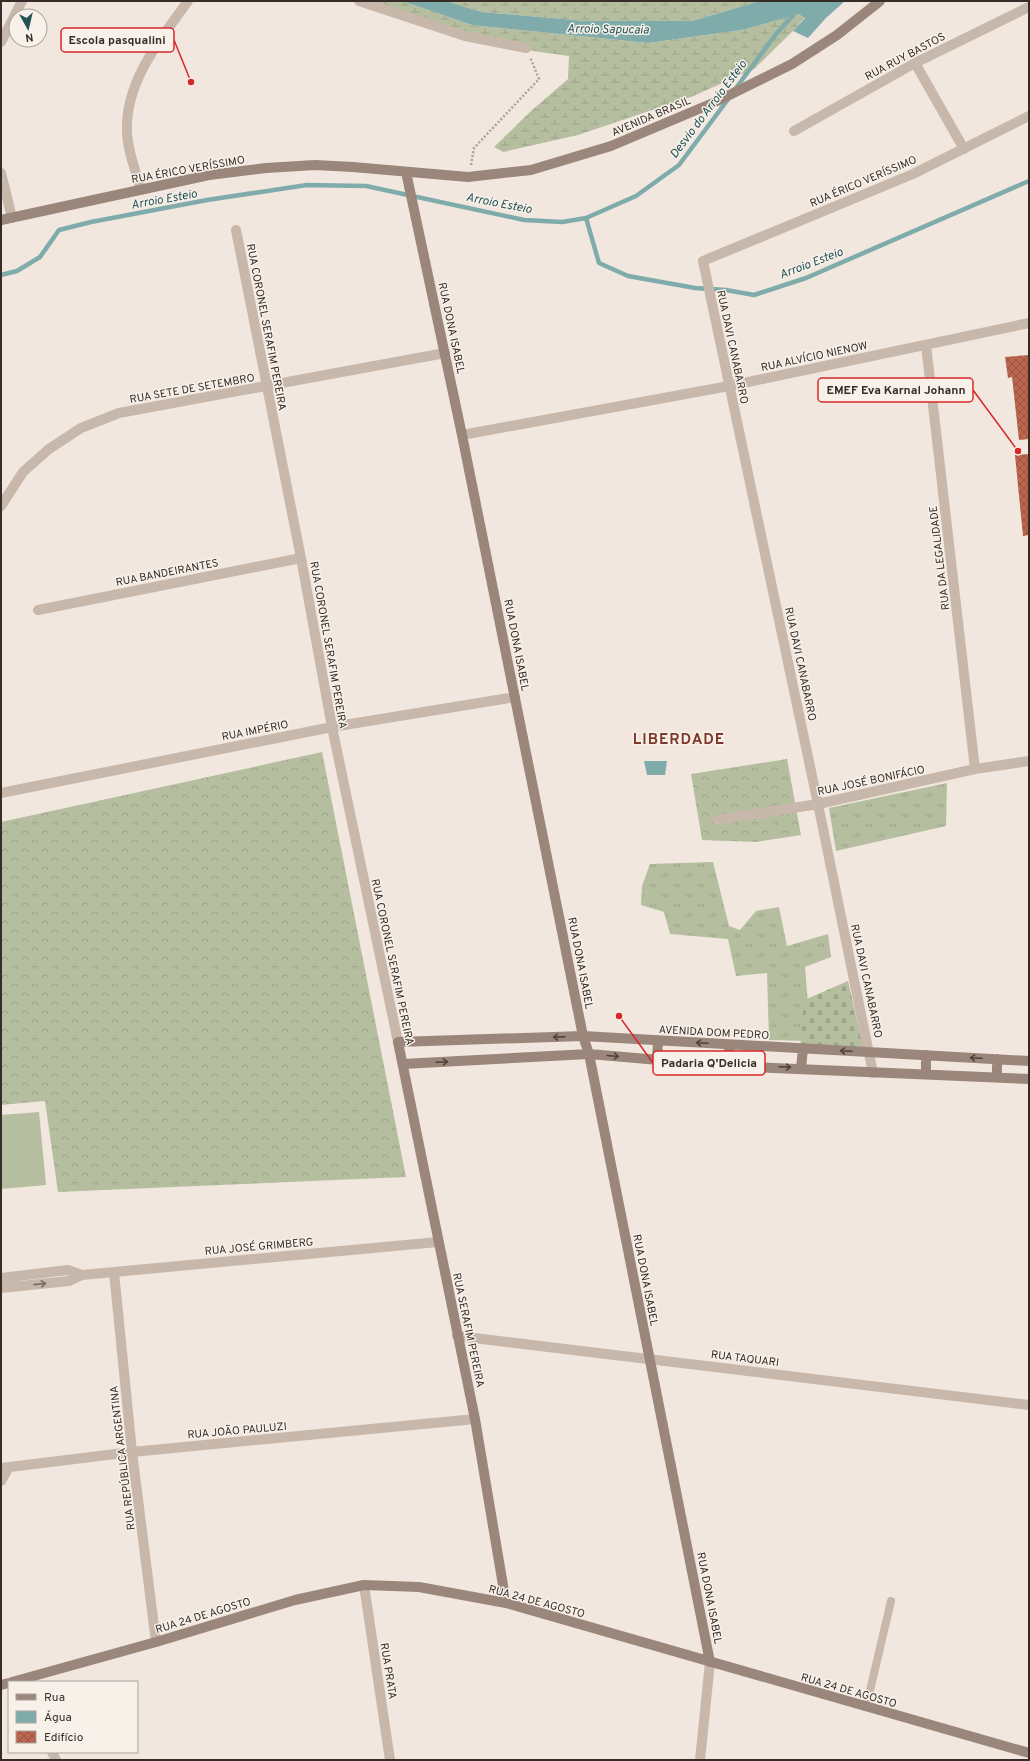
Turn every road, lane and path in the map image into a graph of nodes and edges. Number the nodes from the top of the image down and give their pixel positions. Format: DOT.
graph roads {
  1 [pos="22,1"];
  2 [pos="188,1"];
  3 [pos="359,1"];
  4 [pos="880,1"];
  5 [pos="1029,7"];
  6 [pos="1,42"];
  7 [pos="526,48"];
  8 [pos="915,63"];
  9 [pos="1029,116"];
  10 [pos="794,131"];
  11 [pos="964,149"];
  12 [pos="406,172"];
  13 [pos="1,173"];
  14 [pos="468,177"];
  15 [pos="141,190"];
  16 [pos="12,218"];
  17 [pos="1,220"];
  18 [pos="236,230"];
  19 [pos="703,261"];
  20 [pos="1029,323"];
  21 [pos="926,345"];
  22 [pos="445,353"];
  23 [pos="266,386"];
  24 [pos="729,386"];
  25 [pos="462,435"];
  26 [pos="1,506"];
  27 [pos="301,558"];
  28 [pos="38,610"];
  29 [pos="515,697"];
  30 [pos="332,727"];
  31 [pos="1029,761"];
  32 [pos="975,769"];
  33 [pos="1,793"];
  34 [pos="818,804"];
  35 [pos="717,820"];
  36 [pos="584,1036"];
  37 [pos="658,1041"];
  38 [pos="398,1042"];
  39 [pos="729,1045"];
  40 [pos="803,1049"];
  41 [pos="870,1052"];
  42 [pos="589,1054"];
  43 [pos="926,1055"];
  44 [pos="997,1059"];
  45 [pos="657,1060"];
  46 [pos="1029,1060"];
  47 [pos="403,1064"];
  48 [pos="729,1066"];
  49 [pos="801,1068"];
  50 [pos="873,1073"];
  51 [pos="926,1074"];
  52 [pos="997,1078"];
  53 [pos="1029,1079"];
  54 [pos="438,1242"];
  55 [pos="114,1272"];
  56 [pos="82,1275"];
  57 [pos="1,1278"];
  58 [pos="1,1288"];
  59 [pos="457,1336"];
  60 [pos="650,1359"];
  61 [pos="1029,1405"];
  62 [pos="475,1419"];
  63 [pos="132,1452"];
  64 [pos="5,1467"];
  65 [pos="1,1481"];
  66 [pos="364,1585"];
  67 [pos="891,1601"];
  68 [pos="506,1603"];
  69 [pos="156,1642"];
  70 [pos="710,1662"];
  71 [pos="18,1681"];
  72 [pos="865,1707"];
  73 [pos="1029,1753"];
  74 [pos="390,1760"];
  75 [pos="700,1760"];
  1 -- 6 [label="street"];
  2 -- 15 [label="street"];
  3 -- 7 [label="street"];
  4 -- 14 [label="street, AVENIDA BRASIL"];
  5 -- 8 [label="street, RUA RUY BASTOS"];
  7 -- 14 [label="path"];
  8 -- 10 [label="street, RUA RUY BASTOS"];
  8 -- 11 [label="street"];
  9 -- 11 [label="street, RUA ÉRICO VERÍSSIMO"];
  11 -- 19 [label="street, RUA ÉRICO VERÍSSIMO"];
  12 -- 14 [label="street, AVENIDA BRASIL"];
  12 -- 15 [label="street, RUA ÉRICO VERÍSSIMO"];
  12 -- 22 [label="street, RUA DONA ISABEL"];
  13 -- 16 [label="street"];
  15 -- 16 [label="street, RUA ÉRICO VERÍSSIMO"];
  16 -- 17 [label="street, RUA ÉRICO VERÍSSIMO"];
  18 -- 23 [label="street, RUA CORONEL SERAFIM PEREIRA"];
  19 -- 24 [label="street, RUA DAVI CANABARRO"];
  20 -- 21 [label="street, RUA ALVÍCIO NIENOW"];
  21 -- 24 [label="street, RUA ALVÍCIO NIENOW"];
  21 -- 32 [label="street, RUA DA LEGALIDADE"];
  22 -- 23 [label="street, RUA SETE DE SETEMBRO"];
  22 -- 25 [label="street, RUA DONA ISABEL"];
  23 -- 26 [label="street, RUA SETE DE SETEMBRO"];
  23 -- 27 [label="street, RUA CORONEL SERAFIM PEREIRA"];
  24 -- 25 [label="street, RUA ALVÍCIO NIENOW"];
  24 -- 34 [label="street, RUA DAVI CANABARRO"];
  25 -- 29 [label="street, RUA DONA ISABEL"];
  27 -- 28 [label="street, RUA BANDEIRANTES"];
  27 -- 30 [label="street, RUA CORONEL SERAFIM PEREIRA"];
  29 -- 30 [label="street, RUA IMPÉRIO"];
  29 -- 36 [label="street, RUA DONA ISABEL"];
  30 -- 33 [label="street, RUA IMPÉRIO"];
  30 -- 38 [label="street, RUA CORONEL SERAFIM PEREIRA"];
  31 -- 32 [label="street, RUA JOSÉ BONIFÁCIO"];
  32 -- 34 [label="street, RUA JOSÉ BONIFÁCIO"];
  34 -- 35 [label="street, RUA JOSÉ BONIFÁCIO"];
  34 -- 41 [label="street, RUA DAVI CANABARRO"];
  36 -- 37 [label="street, AVENIDA DOM PEDRO"];
  36 -- 38 [label="street, AVENIDA DOM PEDRO, one-way"];
  36 -- 42 [label="street, RUA DONA ISABEL"];
  39 -- 37 [label="street, AVENIDA DOM PEDRO, one-way"];
  37 -- 45 [label="street"];
  38 -- 47 [label="street, RUA CORONEL SERAFIM PEREIRA"];
  39 -- 40 [label="street, AVENIDA DOM PEDRO"];
  39 -- 48 [label="street"];
  41 -- 40 [label="street, AVENIDA DOM PEDRO, one-way"];
  40 -- 49 [label="street"];
  41 -- 43 [label="street, AVENIDA DOM PEDRO"];
  41 -- 50 [label="street, RUA DAVI CANABARRO"];
  42 -- 45 [label="street, one-way"];
  47 -- 42 [label="street, one-way"];
  42 -- 60 [label="street, RUA DONA ISABEL"];
  44 -- 43 [label="street, AVENIDA DOM PEDRO, one-way"];
  43 -- 51 [label="street"];
  44 -- 46 [label="street, AVENIDA DOM PEDRO"];
  44 -- 52 [label="street"];
  45 -- 48 [label="street"];
  47 -- 54 [label="street, RUA SERAFIM PEREIRA"];
  48 -- 49 [label="street, one-way"];
  49 -- 50 [label="street"];
  50 -- 51 [label="street"];
  51 -- 52 [label="street"];
  52 -- 53 [label="street"];
  54 -- 55 [label="street, RUA JOSÉ GRIMBERG"];
  54 -- 59 [label="street, RUA SERAFIM PEREIRA"];
  55 -- 56 [label="street, RUA JOSÉ GRIMBERG"];
  55 -- 63 [label="street, RUA REPÚBLICA ARGENTINA"];
  56 -- 57 [label="street, RUA JOSÉ GRIMBERG"];
  58 -- 56 [label="street, RUA JOSÉ GRIMBERG, one-way"];
  59 -- 60 [label="street, RUA TAQUARI"];
  59 -- 62 [label="street, RUA SERAFIM PEREIRA"];
  60 -- 61 [label="street, RUA TAQUARI"];
  60 -- 70 [label="street, RUA DONA ISABEL"];
  62 -- 63 [label="street, RUA JOÃO PAULUZI"];
  62 -- 68 [label="street, RUA SERAFIM PEREIRA"];
  63 -- 64 [label="street, RUA JOÃO PAULUZI"];
  63 -- 69 [label="street, RUA REPÚBLICA ARGENTINA"];
  64 -- 65 [label="street"];
  66 -- 68 [label="street, RUA 24 DE AGOSTO"];
  66 -- 69 [label="street, RUA 24 DE AGOSTO"];
  66 -- 74 [label="street, RUA PRATA"];
  67 -- 72 [label="lane"];
  68 -- 70 [label="street, RUA 24 DE AGOSTO"];
  69 -- 71 [label="street, RUA 24 DE AGOSTO"];
  70 -- 72 [label="street, RUA 24 DE AGOSTO"];
  70 -- 75 [label="street, RUA DONA ISABEL"];
  72 -- 73 [label="street, RUA 24 DE AGOSTO"];
}
